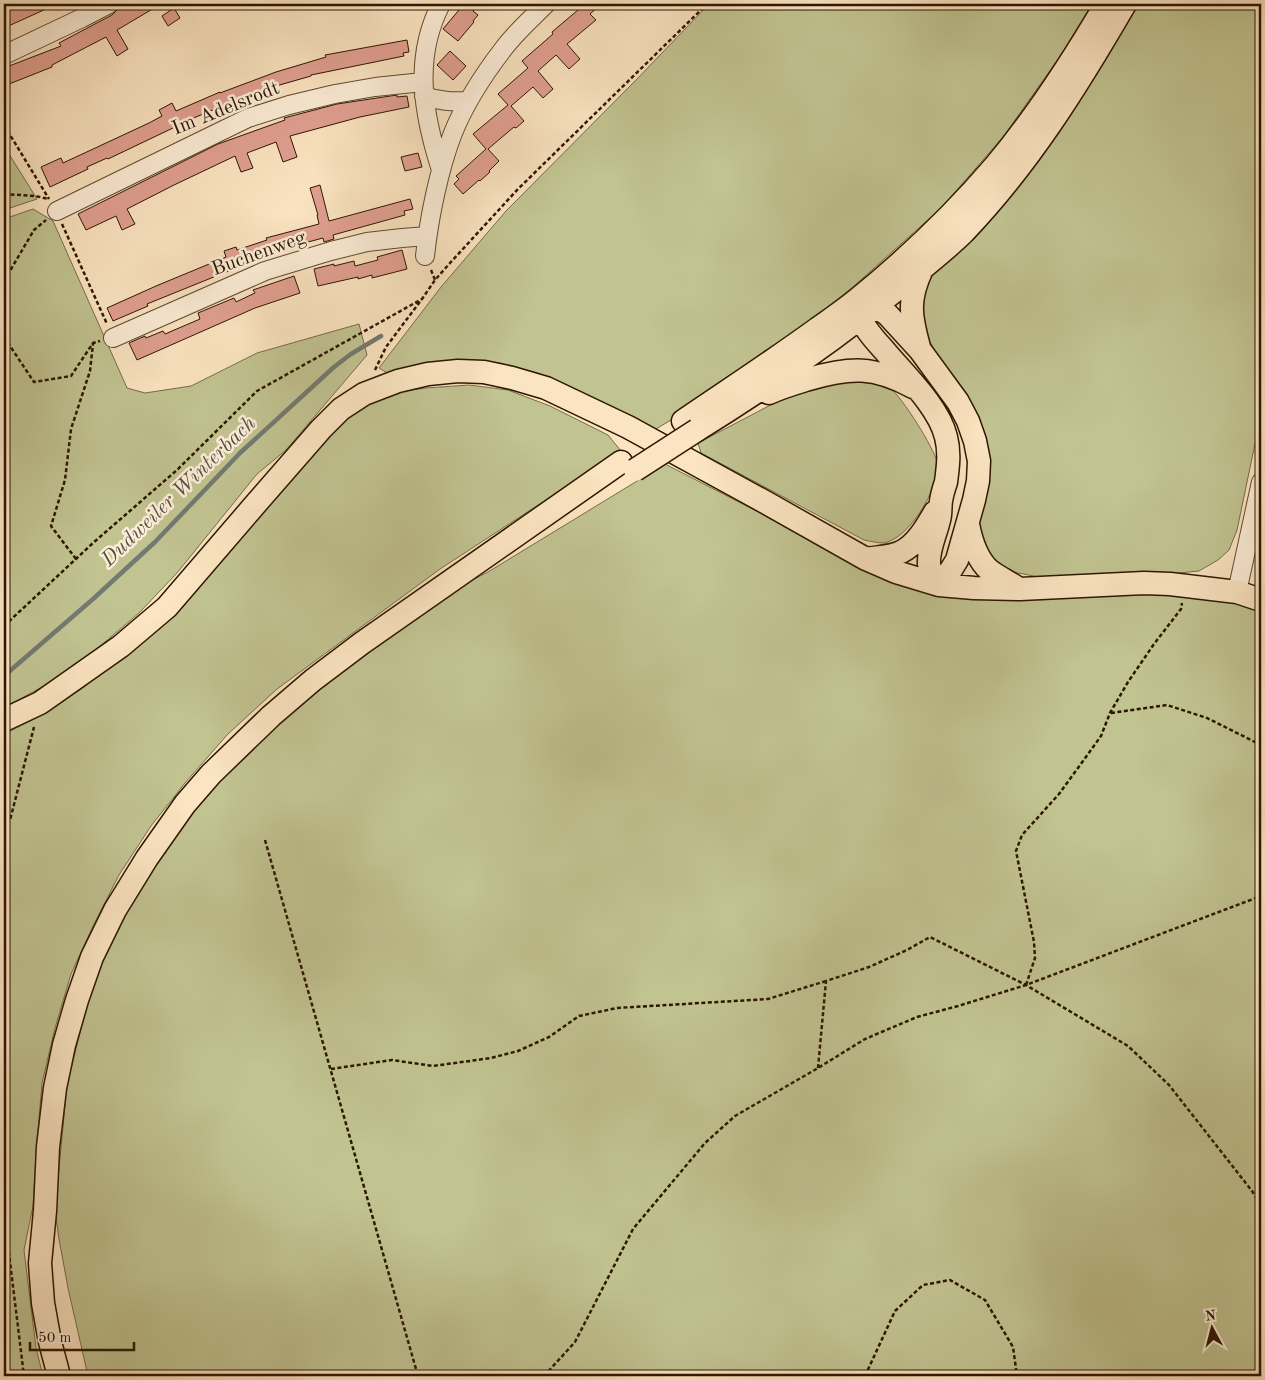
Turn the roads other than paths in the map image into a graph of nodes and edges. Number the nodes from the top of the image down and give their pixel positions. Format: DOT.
graph roads {
  1 [pos="109,4"];
  2 [pos="441,4"];
  3 [pos="546,4"];
  4 [pos="1106,4"];
  5 [pos="1125,4"];
  6 [pos="4,55"];
  7 [pos="423,89"];
  8 [pos="468,101"];
  9 [pos="441,170"];
  10 [pos="53,205"];
  11 [pos="427,236"];
  12 [pos="425,256"];
  13 [pos="922,269"];
  14 [pos="865,308"];
  15 [pos="112,338"];
  16 [pos="920,350"];
  17 [pos="918,390"];
  18 [pos="723,414"];
  19 [pos="690,426"];
  20 [pos="1261,482"];
  21 [pos="941,500"];
  22 [pos="968,524"];
  23 [pos="866,559"];
  24 [pos="939,585"];
  25 [pos="1020,589"];
  26 [pos="1237,592"];
  27 [pos="1261,600"];
  28 [pos="4,720"];
  29 [pos="45,1211"];
  30 [pos="58,1376"];
  31 [pos="74,1376"];
  1 -- 6 [label="street"];
  2 -- 7 [label="street"];
  3 -- 8 [label="street"];
  4 -- 14 [label="main road"];
  5 -- 13 [label="main road"];
  7 -- 8 [label="street, Im Adelsrodt"];
  7 -- 9 [label="street"];
  7 -- 10 [label="street, Im Adelsrodt"];
  8 -- 9 [label="street"];
  9 -- 11 [label="street"];
  11 -- 12 [label="street"];
  11 -- 15 [label="street, Buchenweg"];
  13 -- 14 [label="main road"];
  13 -- 16 [label="main road"];
  14 -- 16 [label="main road"];
  14 -- 17 [label="main road"];
  14 -- 18 [label="main road"];
  14 -- 19 [label="main road"];
  16 -- 22 [label="main road"];
  17 -- 18 [label="main road"];
  17 -- 21 [label="main road"];
  18 -- 19 [label="main road"];
  19 -- 29 [label="main road"];
  20 -- 26 [label="street"];
  21 -- 23 [label="main road"];
  21 -- 24 [label="main road"];
  22 -- 24 [label="main road"];
  22 -- 25 [label="main road"];
  23 -- 24 [label="main road"];
  23 -- 28 [label="main road"];
  24 -- 25 [label="main road"];
  25 -- 26 [label="main road"];
  26 -- 27 [label="main road"];
  29 -- 30 [label="main road"];
  29 -- 31 [label="main road"];
}
